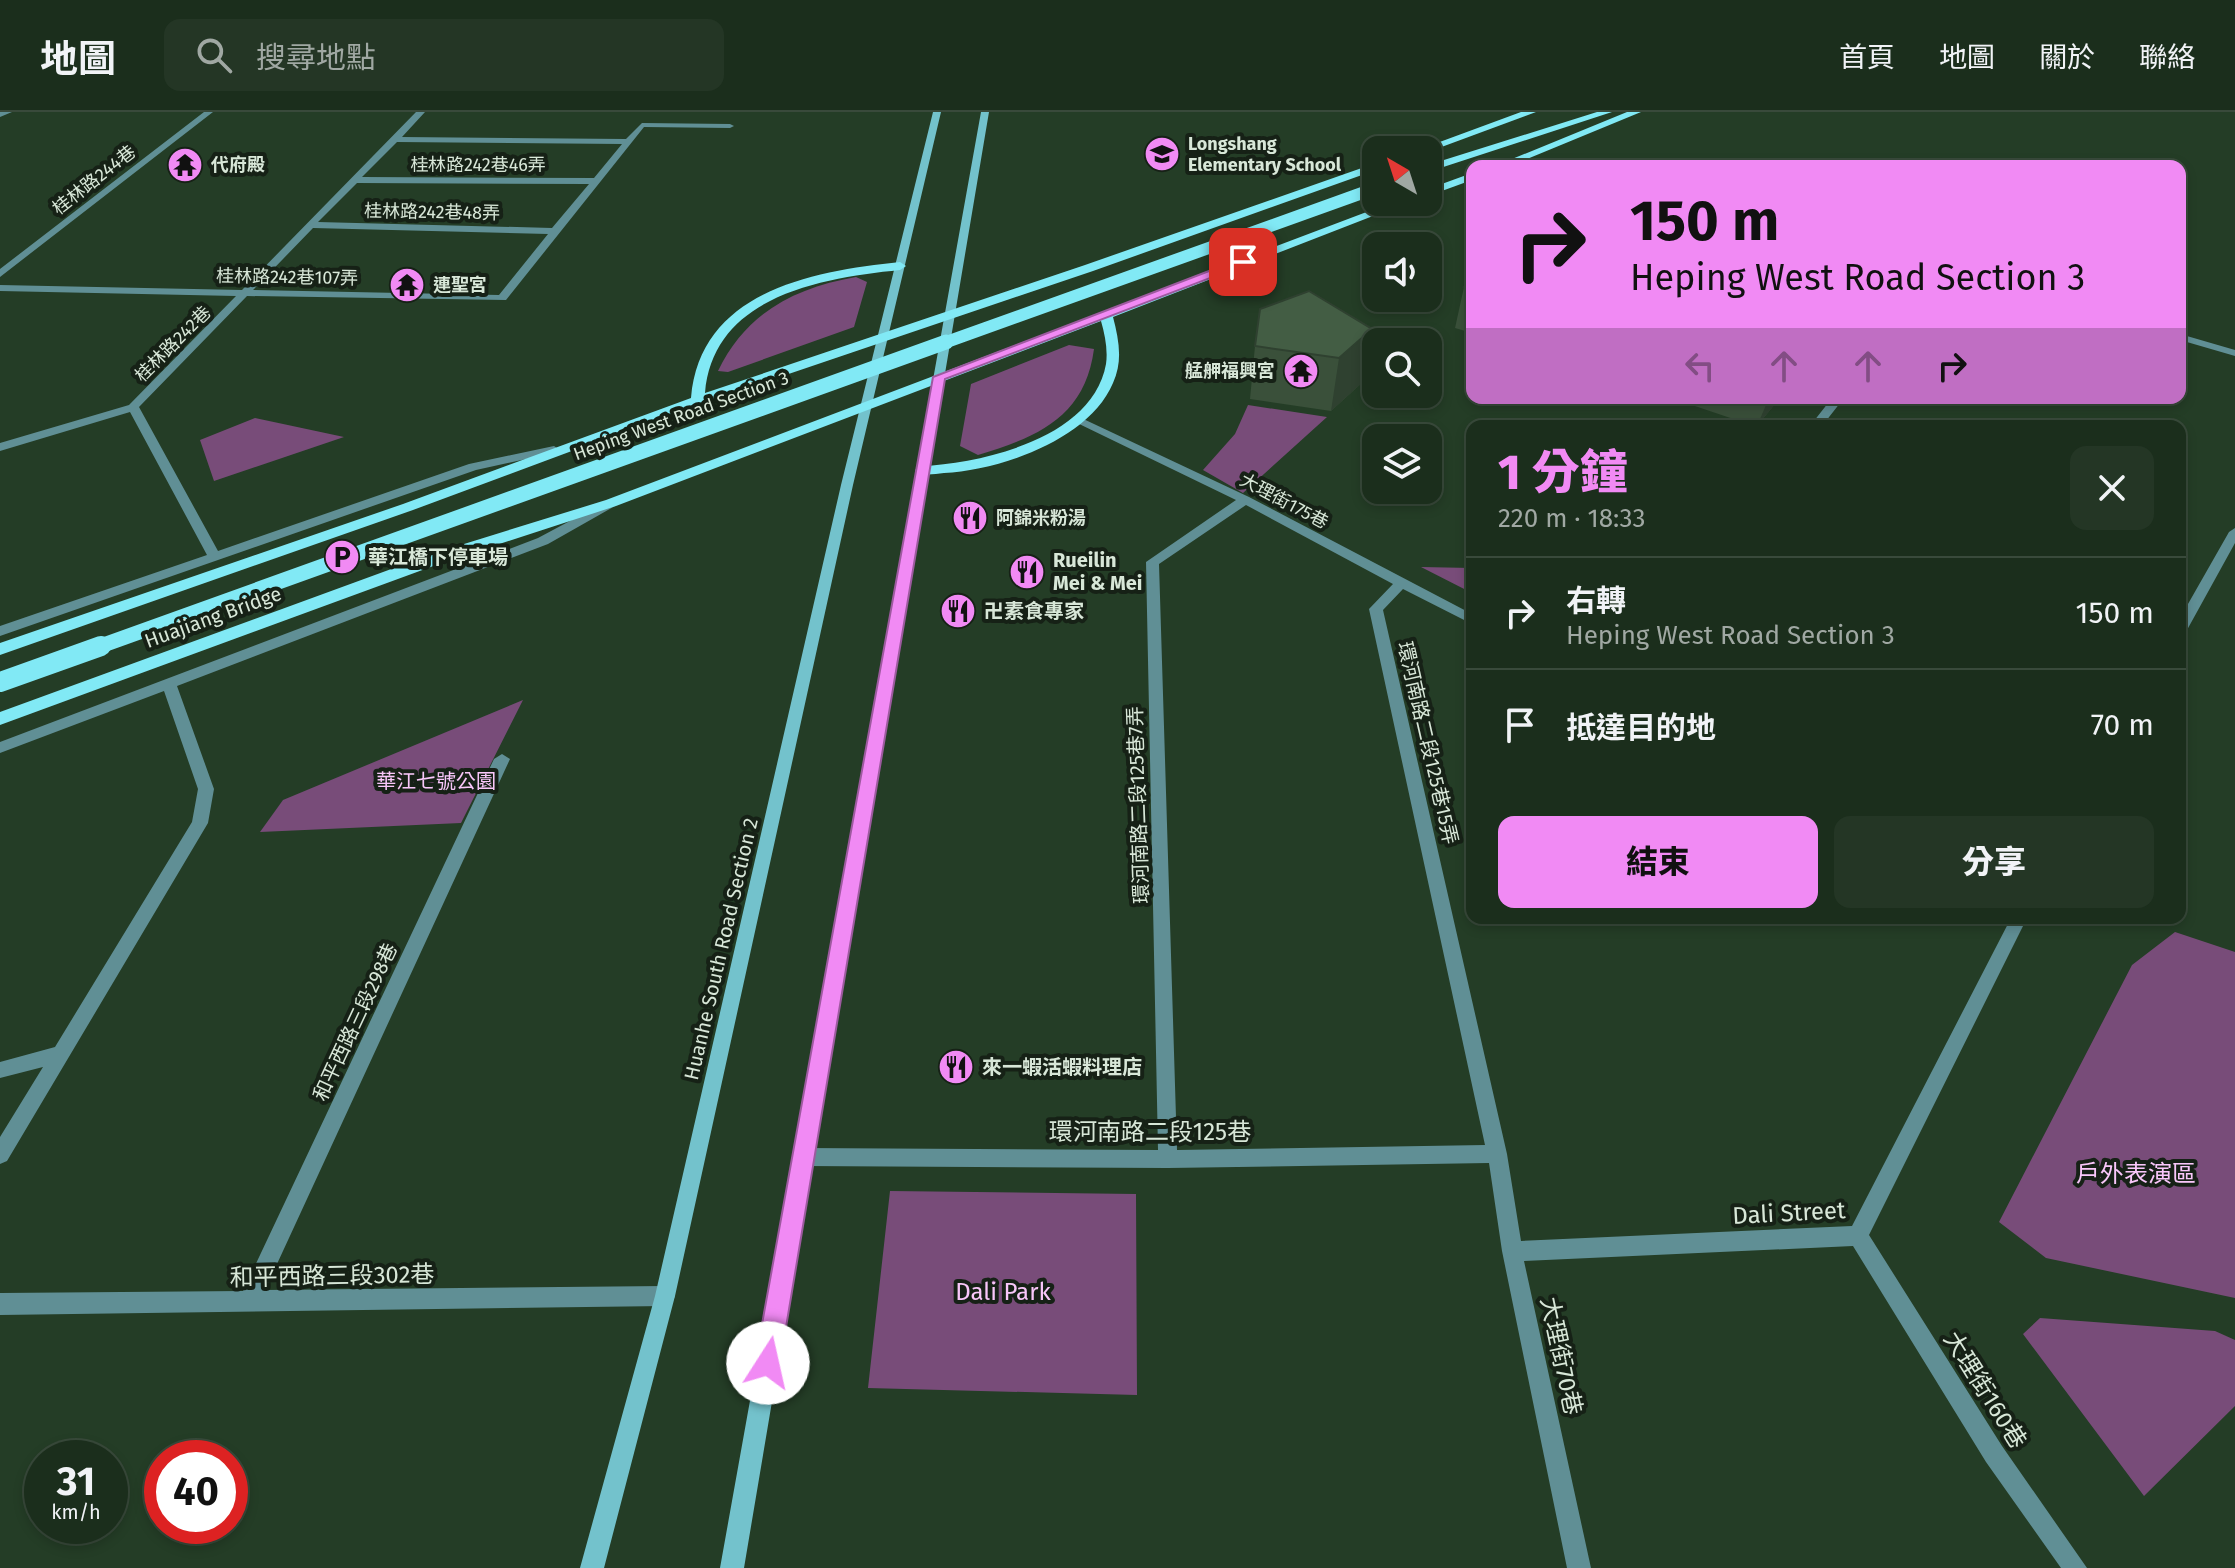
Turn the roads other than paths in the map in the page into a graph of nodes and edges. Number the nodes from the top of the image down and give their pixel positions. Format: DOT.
graph roads {
  1 [pos="8,112"];
  2 [pos="209,112"];
  3 [pos="421,112"];
  4 [pos="937,112"];
  5 [pos="985,112"];
  6 [pos="1531,112"];
  7 [pos="1570,112"];
  8 [pos="1607,112"];
  9 [pos="1636,112"];
  10 [pos="0,115"];
  11 [pos="730,126"];
  12 [pos="397,139"];
  13 [pos="628,142"];
  14 [pos="1442,143"];
  15 [pos="1487,148"];
  16 [pos="1518,160"];
  17 [pos="1442,164"];
  18 [pos="1362,171"];
  19 [pos="1466,178"];
  20 [pos="357,180"];
  21 [pos="599,181"];
  22 [pos="1442,188"];
  23 [pos="1362,193"];
  24 [pos="1366,216"];
  25 [pos="311,225"];
  26 [pos="553,231"];
  27 [pos="900,266"];
  28 [pos="0,274"];
  29 [pos="0,288"];
  30 [pos="246,292"];
  31 [pos="1106,313"];
  32 [pos="950,315"];
  33 [pos="884,338"];
  34 [pos="2186,339"];
  35 [pos="2235,353"];
  36 [pos="939,377"];
  37 [pos="698,400"];
  38 [pos="868,404"];
  39 [pos="1833,404"];
  40 [pos="133,407"];
  41 [pos="1077,419"];
  42 [pos="1821,420"];
  43 [pos="0,447"];
  44 [pos="554,450"];
  45 [pos="922,470"];
  46 [pos="1245,500"];
  47 [pos="611,503"];
  48 [pos="408,507"];
  49 [pos="2235,532"];
  50 [pos="215,557"];
  51 [pos="1401,584"];
  52 [pos="1466,617"];
  53 [pos="2186,619"];
  54 [pos="0,631"];
  55 [pos="0,649"];
  56 [pos="0,682"];
  57 [pos="169,684"];
  58 [pos="0,719"];
  59 [pos="0,748"];
  60 [pos="502,759"];
  61 [pos="2016,924"];
  62 [pos="60,1054"];
  63 [pos="0,1070"];
  64 [pos="1497,1154"];
  65 [pos="0,1155"];
  66 [pos="803,1157"];
  67 [pos="1168,1159"];
  68 [pos="1858,1236"];
  69 [pos="1512,1251"];
  70 [pos="665,1296"];
  71 [pos="248,1303"];
  72 [pos="0,1304"];
  73 [pos="592,1568"];
  74 [pos="732,1568"];
  75 [pos="1579,1568"];
  76 [pos="2075,1568"];
  1 -- 10 [label="street"];
  2 -- 28 [label="street, 桂林路244巷"];
  3 -- 12 [label="street, 桂林路242巷"];
  4 -- 27 [label="street, Huanhe South Road Section 2"];
  5 -- 32 [label="street"];
  6 -- 14 [label="main road"];
  7 -- 15 [label="main road"];
  8 -- 15 [label="main road"];
  9 -- 16 [label="main road"];
  11 -- 13 [label="street, 桂林路242巷107弄"];
  12 -- 13 [label="street"];
  12 -- 20 [label="street, 桂林路242巷"];
  13 -- 21 [label="street, 桂林路242巷107弄"];
  15 -- 17 [label="main road"];
  18 -- 32 [label="main road, Heping West Road Section 3"];
  19 -- 22 [label="main road"];
  20 -- 21 [label="street, 桂林路242巷46弄"];
  20 -- 25 [label="street, 桂林路242巷"];
  21 -- 26 [label="street, 桂林路242巷107弄"];
  23 -- 56 [label="main road, Heping West Road Section 3, bridge"];
  24 -- 31 [label="main road"];
  25 -- 26 [label="street, 桂林路242巷48弄"];
  25 -- 30 [label="street, 桂林路242巷"];
  26 -- 30 [label="street, 桂林路242巷107弄"];
  27 -- 33 [label="street, Huanhe South Road Section 2"];
  27 -- 37 [label="main road"];
  29 -- 30 [label="street, 桂林路242巷107弄"];
  30 -- 40 [label="street, 桂林路242巷"];
  31 -- 36 [label="main road"];
  31 -- 41 [label="main road"];
  32 -- 33 [label="main road, Heping West Road Section 3"];
  32 -- 36 [label="street"];
  33 -- 37 [label="main road, Heping West Road Section 3"];
  33 -- 38 [label="street, Huanhe South Road Section 2"];
  34 -- 35 [label="street"];
  36 -- 38 [label="main road"];
  36 -- 45 [label="street"];
  37 -- 44 [label="main road, Heping West Road Section 3"];
  38 -- 47 [label="main road"];
  38 -- 70 [label="street, Huanhe South Road Section 2"];
  39 -- 42 [label="street"];
  40 -- 43 [label="street"];
  40 -- 50 [label="street, 桂林路242巷"];
  41 -- 45 [label="main road"];
  41 -- 46 [label="street, 大理街175巷"];
  44 -- 48 [label="main road, Heping West Road Section 3"];
  44 -- 50 [label="street, Heping West Road Section 3"];
  45 -- 66 [label="street"];
  46 -- 51 [label="street, 大理街175巷"];
  46 -- 67 [label="street, 環河南路二段125巷7弄"];
  47 -- 57 [label="street"];
  47 -- 58 [label="main road, Huajiang Bridge"];
  48 -- 55 [label="main road, Huajiang Bridge"];
  49 -- 53 [label="street"];
  50 -- 54 [label="street, Heping West Road Section 3"];
  51 -- 52 [label="street, 大理街175巷"];
  51 -- 64 [label="street, 環河南路二段125巷15弄"];
  57 -- 59 [label="street"];
  57 -- 62 [label="street"];
  60 -- 71 [label="street, 和平西路三段298巷"];
  61 -- 68 [label="street, Dali Street"];
  62 -- 63 [label="street"];
  62 -- 65 [label="street"];
  64 -- 67 [label="street, 環河南路二段125巷"];
  64 -- 69 [label="street, 大理街70巷"];
  66 -- 67 [label="street, 環河南路二段125巷"];
  66 -- 74 [label="street"];
  68 -- 69 [label="street, Dali Street"];
  68 -- 76 [label="street, 大理街160巷"];
  69 -- 75 [label="street, 大理街70巷"];
  70 -- 71 [label="street, 和平西路三段302巷"];
  70 -- 73 [label="street, Huanhe South Road Section 2"];
  71 -- 72 [label="street, 和平西路三段302巷"];
}
